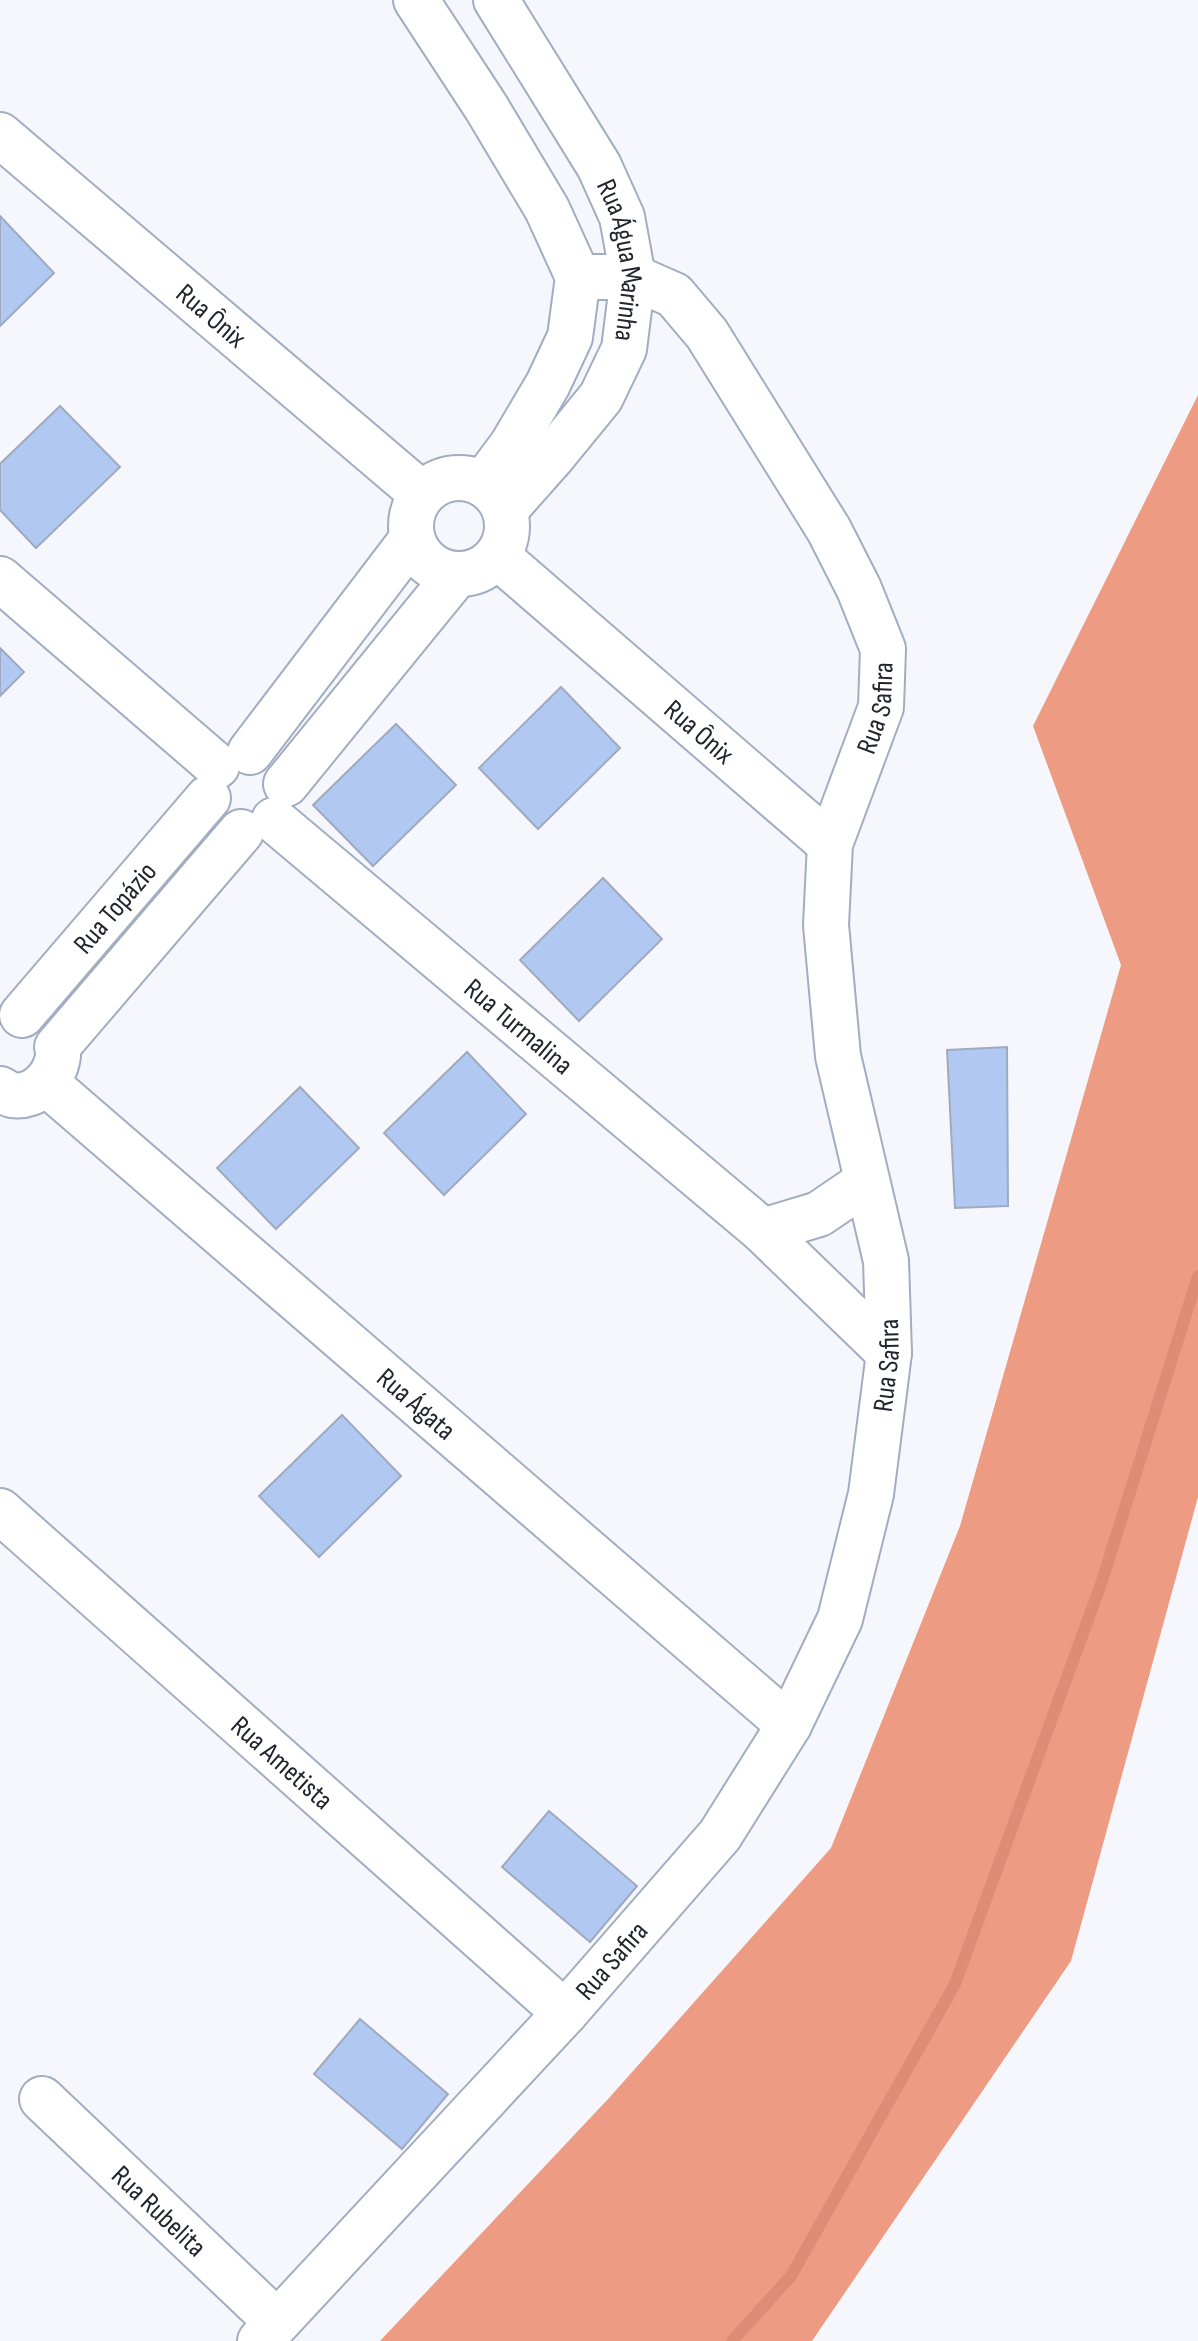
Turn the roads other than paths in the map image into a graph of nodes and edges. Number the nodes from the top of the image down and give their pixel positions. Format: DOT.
graph roads {
  1 [pos="416,0"];
  2 [pos="496,0"];
  3 [pos="0,135"];
  4 [pos="578,277"];
  5 [pos="633,277"];
  6 [pos="422,494"];
  7 [pos="494,497"];
  8 [pos="412,539"];
  9 [pos="497,556"];
  10 [pos="457,574"];
  11 [pos="0,579"];
  12 [pos="225,772"];
  13 [pos="267,812"];
  14 [pos="830,844"];
  15 [pos="11,1017"];
  16 [pos="23,1085"];
  17 [pos="866,1182"];
  18 [pos="763,1231"];
  19 [pos="889,1353"];
  20 [pos="0,1511"];
  21 [pos="789,1725"];
  22 [pos="565,2013"];
  23 [pos="42,2099"];
  24 [pos="269,2332"];
  1 -- 4 [label="street, Rua Água Marinha"];
  2 -- 5 [label="street, Rua Água Marinha"];
  3 -- 6 [label="street, Rua Ônix"];
  4 -- 5 [label="street"];
  4 -- 7 [label="street, Rua Água Marinha"];
  5 -- 7 [label="street, Rua Água Marinha"];
  5 -- 14 [label="street, Rua Safira"];
  6 -- 7 [label="street"];
  6 -- 8 [label="street"];
  7 -- 9 [label="street"];
  8 -- 10 [label="street"];
  8 -- 12 [label="street, Rua Topázio"];
  9 -- 10 [label="street"];
  9 -- 14 [label="street, Rua Ônix"];
  10 -- 13 [label="street, Rua Topázio"];
  11 -- 12 [label="street"];
  12 -- 13 [label="street"];
  12 -- 13 [label="street"];
  12 -- 15 [label="street, Rua Topázio"];
  13 -- 16 [label="street, Rua Topázio"];
  13 -- 18 [label="street, Rua Turmalina"];
  14 -- 17 [label="street, Rua Safira"];
  15 -- 16 [label="street, Rua Ágata"];
  16 -- 21 [label="street, Rua Ágata"];
  17 -- 18 [label="street"];
  17 -- 19 [label="street, Rua Safira"];
  18 -- 19 [label="street, Rua Turmalina"];
  19 -- 21 [label="street, Rua Safira"];
  20 -- 22 [label="street, Rua Ametista"];
  21 -- 22 [label="street, Rua Safira"];
  22 -- 24 [label="street, Rua Safira"];
  23 -- 24 [label="street, Rua Rubelita"];
}
